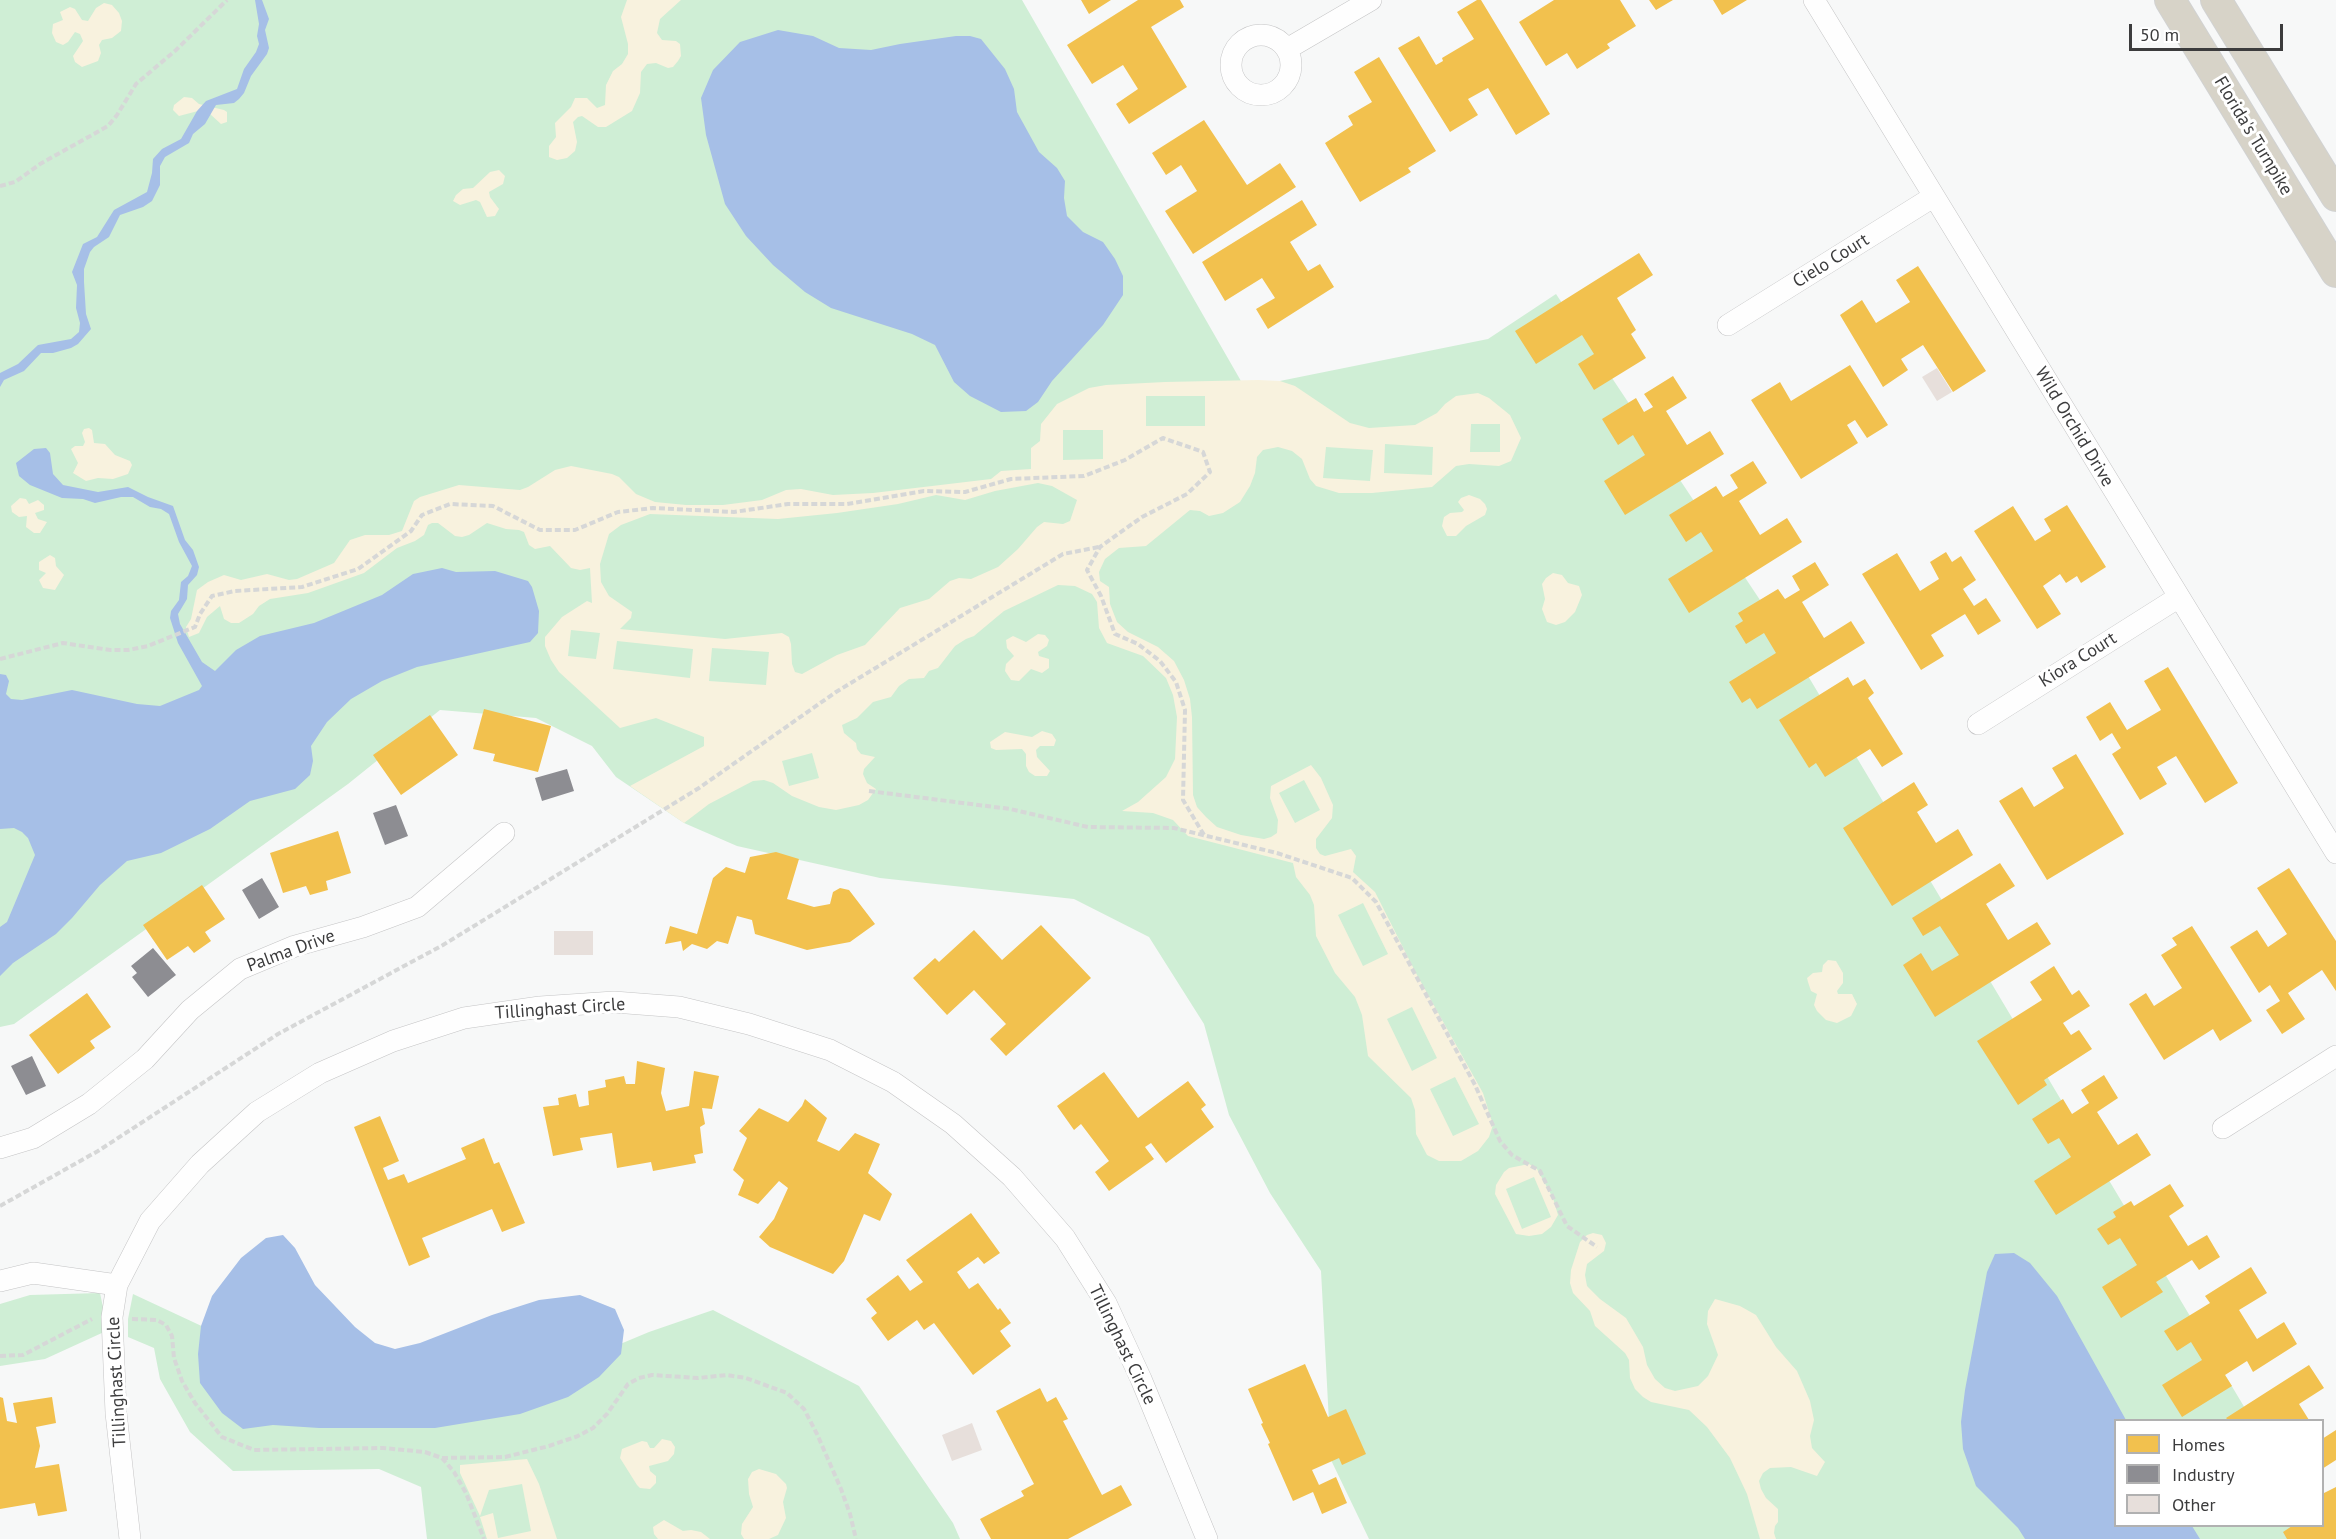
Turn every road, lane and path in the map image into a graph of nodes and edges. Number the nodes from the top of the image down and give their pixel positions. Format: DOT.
graph roads {
  1 [pos="227,0"];
  2 [pos="1371,0"];
  3 [pos="1814,0"];
  4 [pos="2170,0"];
  5 [pos="2216,0"];
  6 [pos="1287,49"];
  7 [pos="0,186"];
  8 [pos="1933,196"];
  9 [pos="2336,196"];
  10 [pos="2336,272"];
  11 [pos="1728,325"];
  12 [pos="1100,547"];
  13 [pos="2179,597"];
  14 [pos="0,659"];
  15 [pos="1978,724"];
  16 [pos="869,791"];
  17 [pos="504,833"];
  18 [pos="1204,835"];
  19 [pos="2336,853"];
  20 [pos="2336,1056"];
  21 [pos="2223,1128"];
  22 [pos="0,1148"];
  23 [pos="0,1206"];
  24 [pos="1597,1247"];
  25 [pos="0,1281"];
  26 [pos="117,1285"];
  27 [pos="112,1317"];
  28 [pos="0,1356"];
  29 [pos="442,1458"];
  30 [pos="130,1539"];
  31 [pos="484,1539"];
  32 [pos="856,1539"];
  33 [pos="1207,1539"];
  1 -- 7 [label="path"];
  2 -- 6 [label="street"];
  3 -- 8 [label="street, Wild Orchid Drive"];
  4 -- 10 [label="highway, Florida's Turnpike"];
  5 -- 9 [label="highway"];
  8 -- 11 [label="street, Cielo Court"];
  8 -- 13 [label="street, Wild Orchid Drive"];
  12 -- 14 [label="path"];
  12 -- 18 [label="path"];
  12 -- 23 [label="path"];
  13 -- 15 [label="street, Kiora Court"];
  13 -- 19 [label="street, Wild Orchid Drive"];
  16 -- 18 [label="path"];
  17 -- 22 [label="street, Palma Drive"];
  18 -- 24 [label="path"];
  20 -- 21 [label="street"];
  25 -- 26 [label="street"];
  26 -- 27 [label="street, Tillinghast Circle"];
  26 -- 33 [label="street, Tillinghast Circle"];
  27 -- 28 [label="path"];
  27 -- 29 [label="path"];
  27 -- 30 [label="street, Tillinghast Circle"];
  29 -- 31 [label="path"];
  29 -- 32 [label="path"];
}
